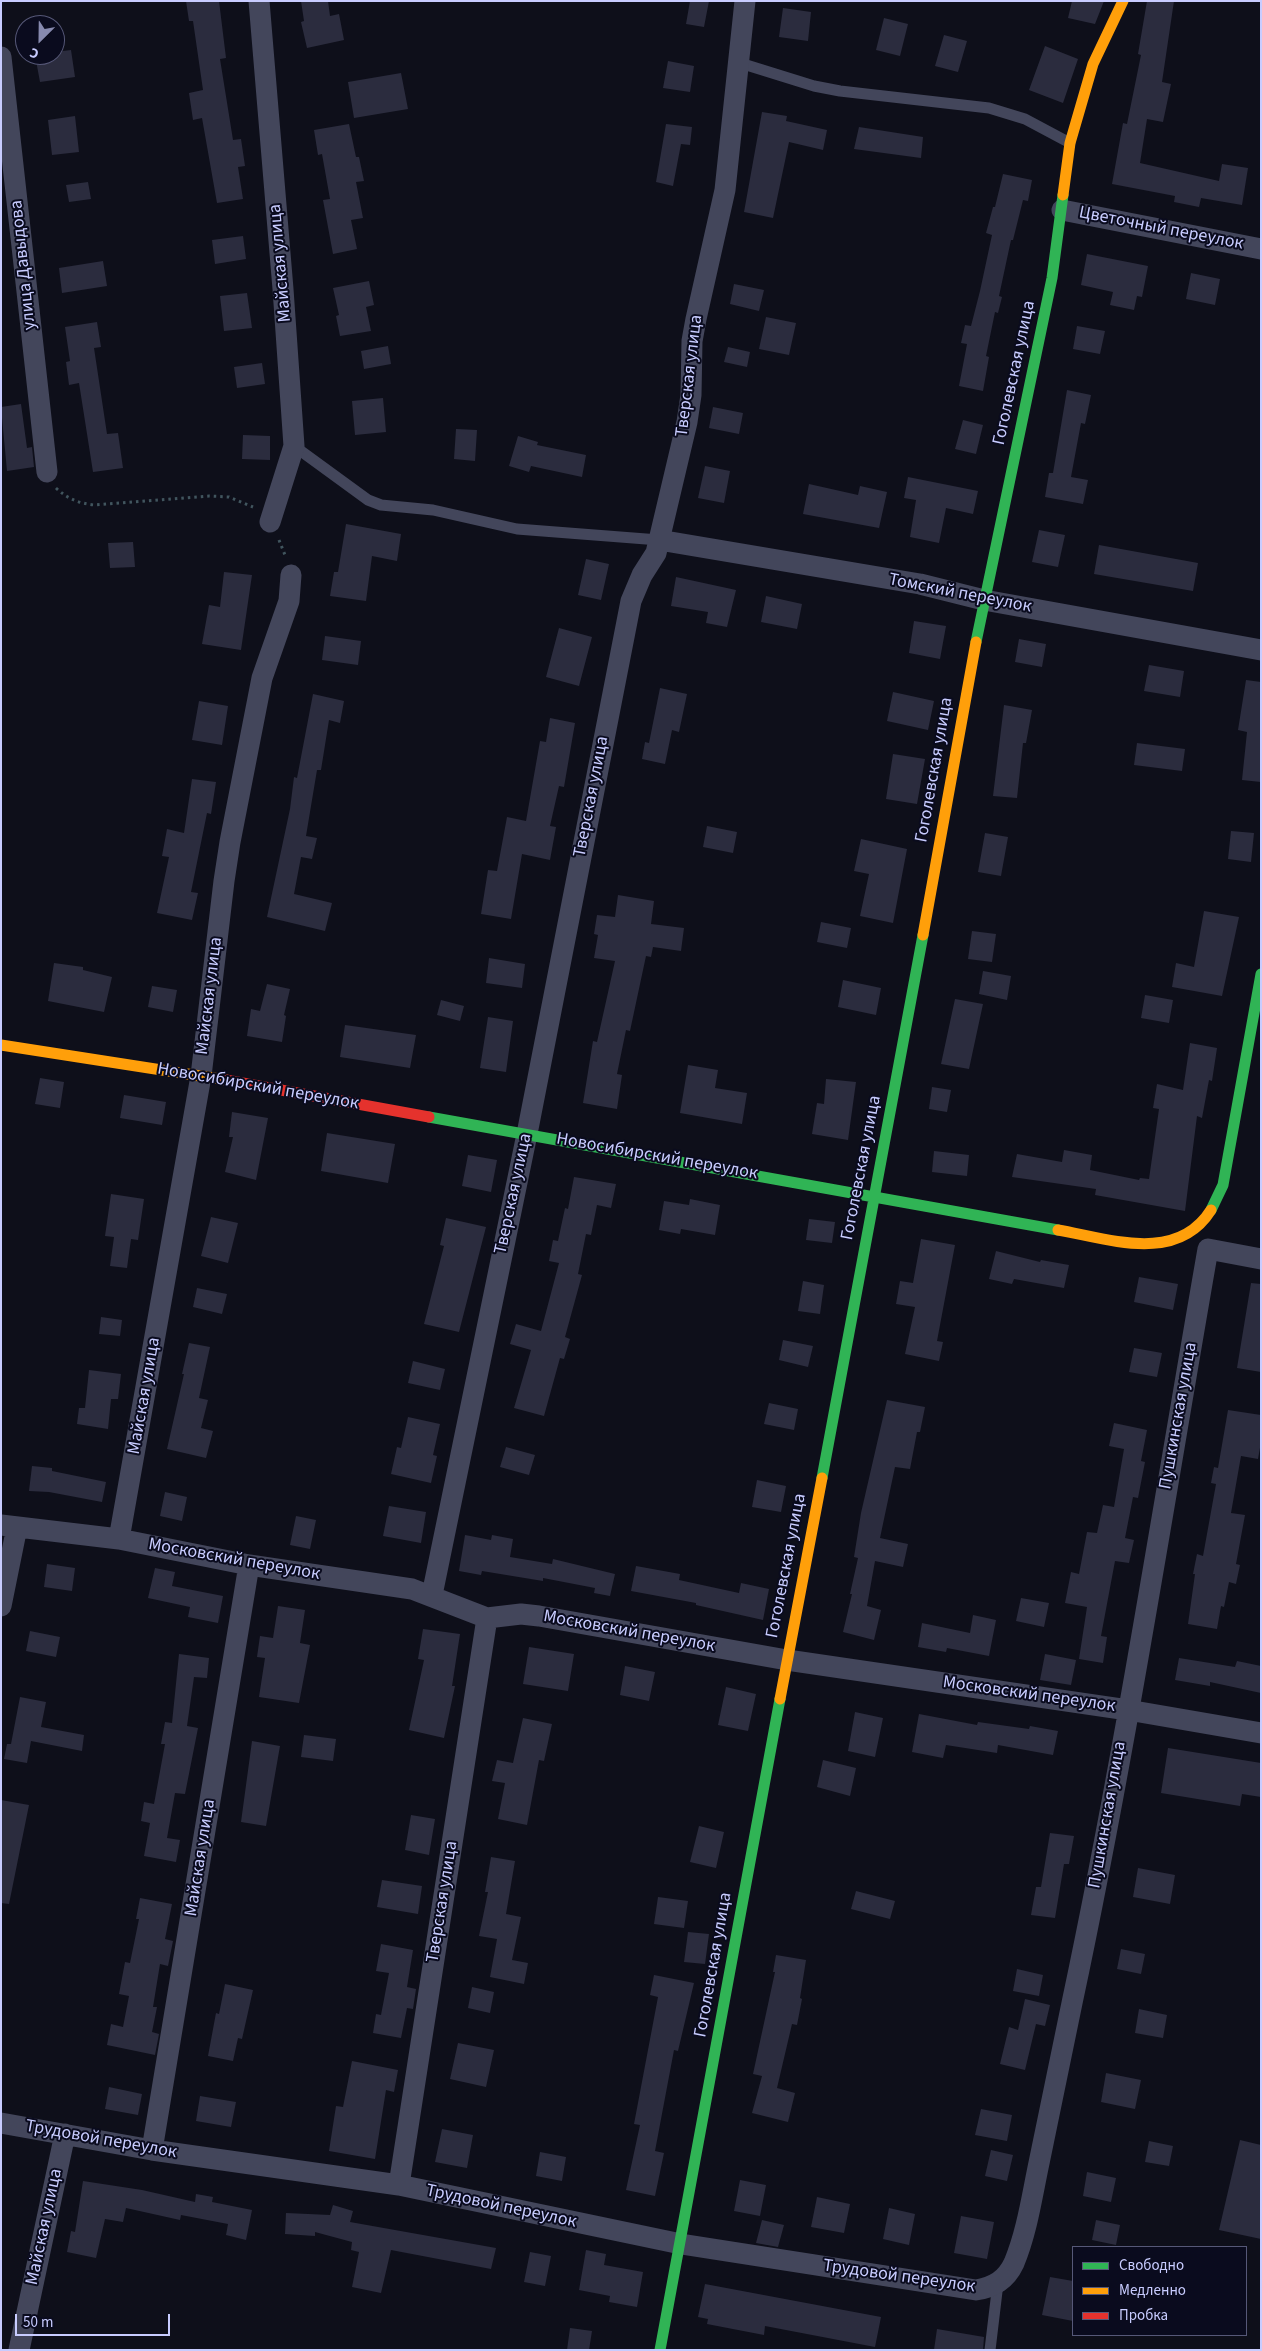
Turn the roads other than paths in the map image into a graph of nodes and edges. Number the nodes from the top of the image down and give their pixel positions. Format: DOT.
graph roads {
  1 [pos="260,1"];
  2 [pos="745,1"];
  3 [pos="1123,1"];
  4 [pos="1,57"];
  5 [pos="740,63"];
  6 [pos="1070,143"];
  7 [pos="1062,210"];
  8 [pos="1261,248"];
  9 [pos="294,446"];
  10 [pos="48,472"];
  11 [pos="270,522"];
  12 [pos="659,540"];
  13 [pos="291,575"];
  14 [pos="984,600"];
  15 [pos="1261,650"];
  16 [pos="1261,974"];
  17 [pos="1,1045"];
  18 [pos="201,1076"];
  19 [pos="526,1134"];
  20 [pos="875,1196"];
  21 [pos="1192,1232"];
  22 [pos="1208,1249"];
  23 [pos="1261,1259"];
  24 [pos="9,1526"];
  25 [pos="119,1539"];
  26 [pos="249,1565"];
  27 [pos="432,1595"];
  28 [pos="1,1606"];
  29 [pos="487,1618"];
  30 [pos="787,1660"];
  31 [pos="1128,1710"];
  32 [pos="1261,1733"];
  33 [pos="1,2123"];
  34 [pos="65,2134"];
  35 [pos="152,2150"];
  36 [pos="399,2186"];
  37 [pos="681,2244"];
  38 [pos="998,2283"];
  39 [pos="19,2350"];
  40 [pos="660,2350"];
  41 [pos="990,2350"];
  1 -- 9 [label="street, Майская улица"];
  2 -- 5 [label="street, Тверская улица"];
  3 -- 6 [label="street, Гоголевская улица"];
  4 -- 10 [label="street, улица Давыдова"];
  5 -- 6 [label="lane"];
  5 -- 12 [label="street, Тверская улица"];
  6 -- 7 [label="street, Гоголевская улица"];
  7 -- 8 [label="street, Цветочный переулок"];
  7 -- 14 [label="street, Гоголевская улица"];
  9 -- 11 [label="street, Майская улица"];
  9 -- 12 [label="lane"];
  12 -- 14 [label="street, Томский переулок"];
  12 -- 19 [label="street, Тверская улица"];
  13 -- 18 [label="street, Майская улица"];
  14 -- 15 [label="street, Томский переулок"];
  14 -- 20 [label="street, Гоголевская улица"];
  16 -- 21 [label="street"];
  17 -- 18 [label="street, Новосибирский переулок"];
  18 -- 19 [label="street, Новосибирский переулок"];
  18 -- 25 [label="street, Майская улица"];
  19 -- 20 [label="street, Новосибирский переулок"];
  19 -- 27 [label="street, Тверская улица"];
  20 -- 21 [label="street, Новосибирский переулок"];
  20 -- 30 [label="street, Гоголевская улица"];
  21 -- 22 [label="street"];
  22 -- 23 [label="street"];
  22 -- 31 [label="street, Пушкинская улица"];
  24 -- 25 [label="street, Московский переулок"];
  24 -- 28 [label="street"];
  25 -- 26 [label="street, Московский переулок"];
  26 -- 27 [label="street, Московский переулок"];
  26 -- 35 [label="street, Майская улица"];
  27 -- 29 [label="street, Московский переулок"];
  29 -- 30 [label="street, Московский переулок"];
  29 -- 36 [label="street, Тверская улица"];
  30 -- 31 [label="street, Московский переулок"];
  30 -- 37 [label="street, Гоголевская улица"];
  31 -- 32 [label="street, Московский переулок"];
  31 -- 38 [label="street, Пушкинская улица"];
  33 -- 34 [label="street, Трудовой переулок"];
  34 -- 35 [label="street, Трудовой переулок"];
  34 -- 39 [label="street, Майская улица"];
  35 -- 36 [label="street, Трудовой переулок"];
  36 -- 37 [label="street, Трудовой переулок"];
  37 -- 38 [label="street, Трудовой переулок"];
  37 -- 40 [label="street, Гоголевская улица"];
  38 -- 41 [label="lane"];
}
